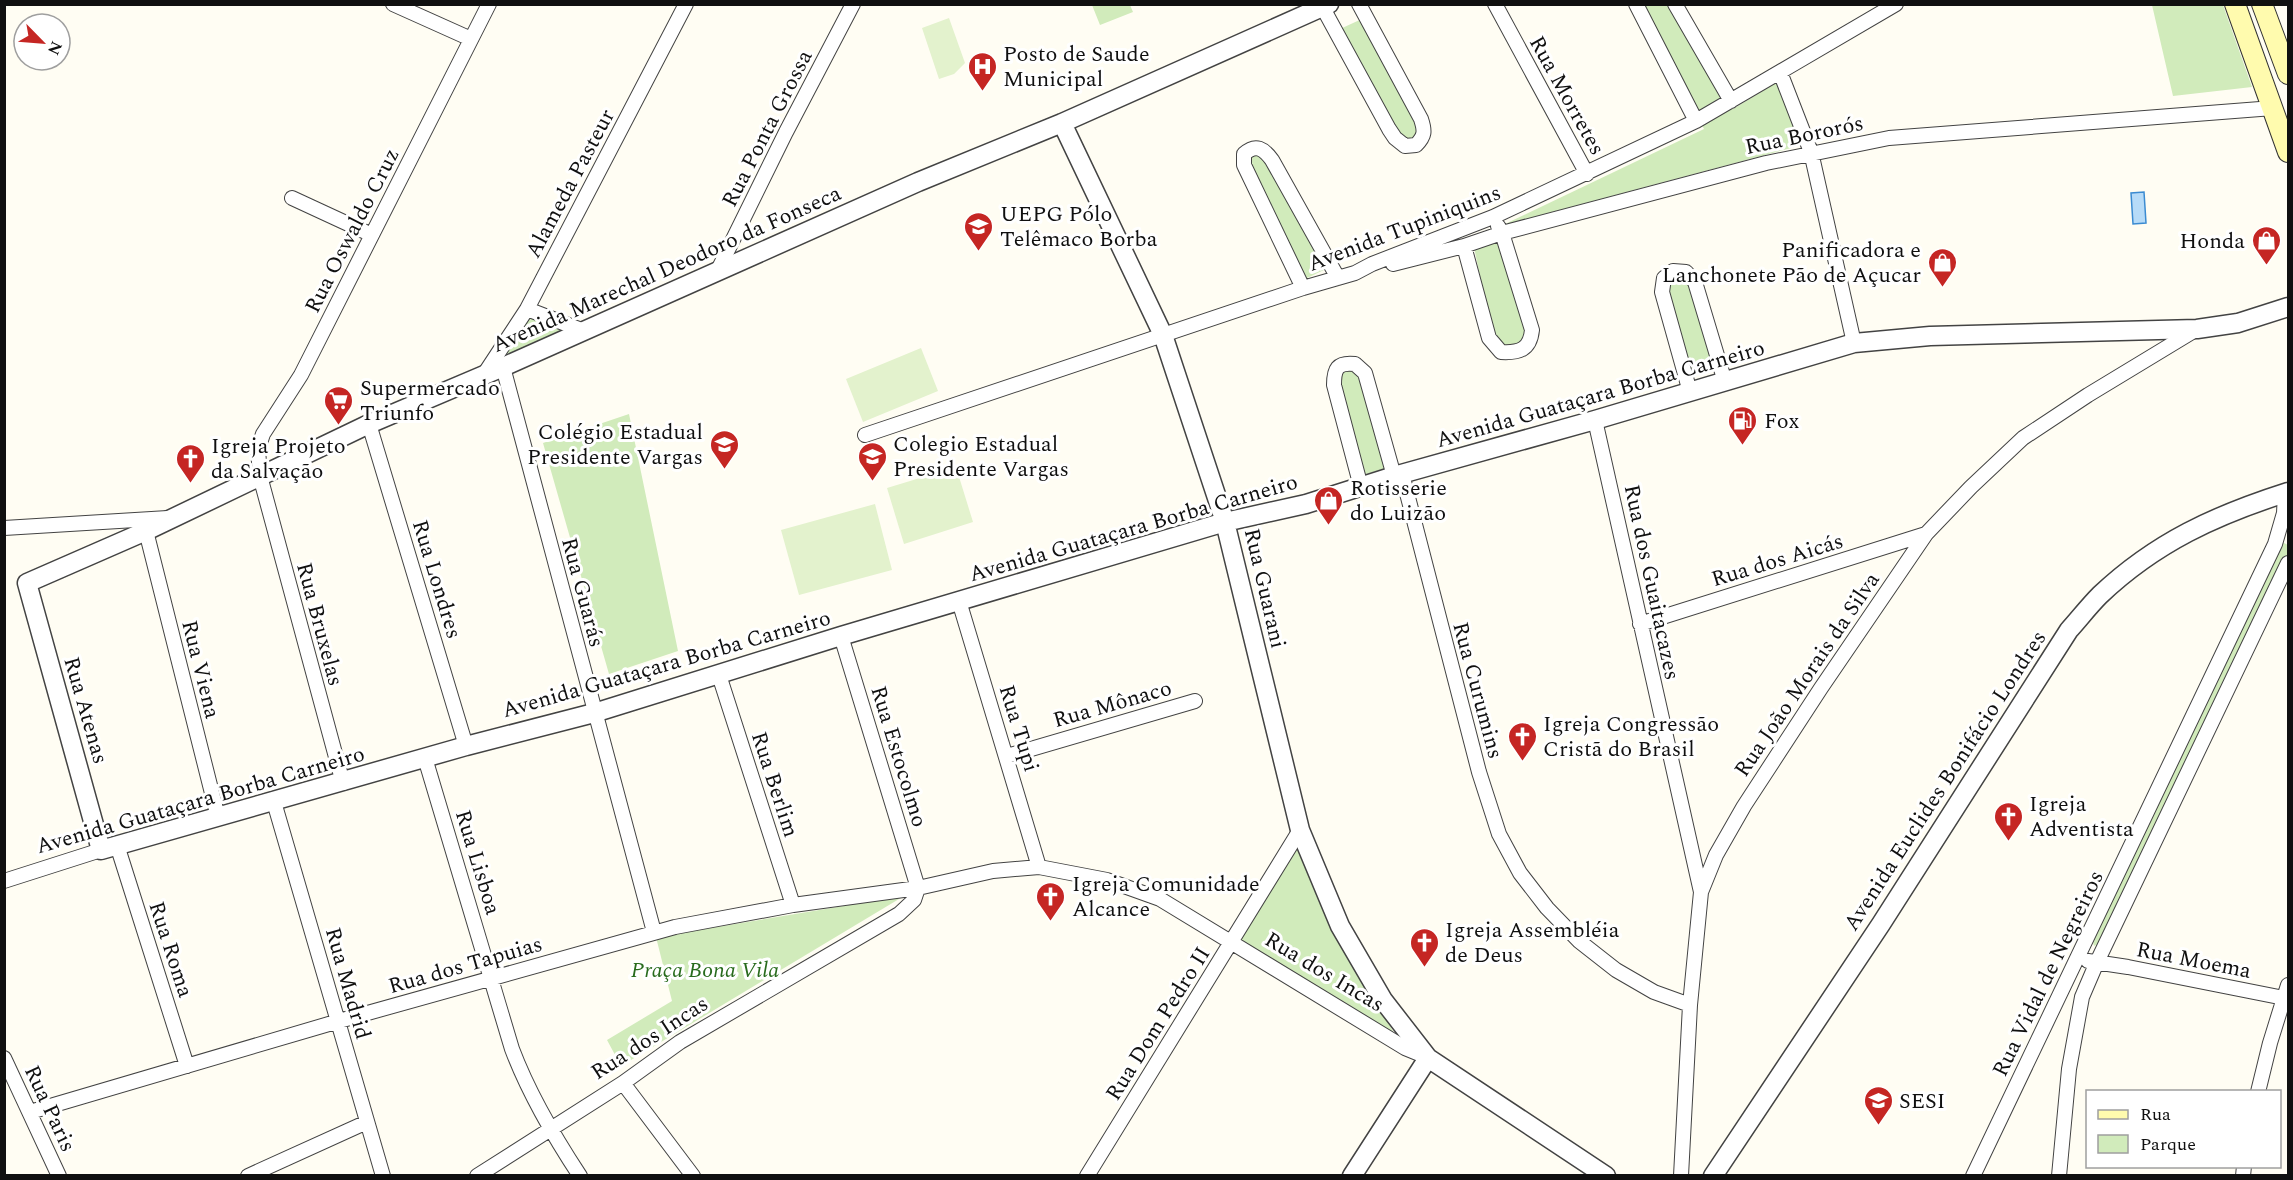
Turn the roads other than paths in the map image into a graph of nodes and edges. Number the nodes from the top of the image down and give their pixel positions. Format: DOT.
graph roads {
  1 [pos="393,4"];
  2 [pos="489,4"];
  3 [pos="686,4"];
  4 [pos="853,4"];
  5 [pos="1359,4"];
  6 [pos="1495,4"];
  7 [pos="1636,4"];
  8 [pos="1675,4"];
  9 [pos="1896,4"];
  10 [pos="2235,4"];
  11 [pos="2262,4"];
  12 [pos="1326,6"];
  13 [pos="471,39"];
  14 [pos="1780,72"];
  15 [pos="2289,74"];
  16 [pos="1731,101"];
  17 [pos="2273,108"];
  18 [pos="1696,121"];
  19 [pos="1062,123"];
  20 [pos="1811,152"];
  21 [pos="2289,152"];
  22 [pos="1587,174"];
  23 [pos="292,198"];
  24 [pos="1493,217"];
  25 [pos="1502,233"];
  26 [pos="372,235"];
  27 [pos="1464,246"];
  28 [pos="717,272"];
  29 [pos="1355,273"];
  30 [pos="1338,278"];
  31 [pos="1303,288"];
  32 [pos="2289,307"];
  33 [pos="527,309"];
  34 [pos="2198,329"];
  35 [pos="584,331"];
  36 [pos="1163,335"];
  37 [pos="1854,344"];
  38 [pos="503,367"];
  39 [pos="483,376"];
  40 [pos="1725,382"];
  41 [pos="1690,392"];
  42 [pos="1596,420"];
  43 [pos="369,424"];
  44 [pos="865,435"];
  45 [pos="1398,475"];
  46 [pos="260,476"];
  47 [pos="1361,487"];
  48 [pos="2287,492"];
  49 [pos="173,518"];
  50 [pos="1225,522"];
  51 [pos="4,528"];
  52 [pos="146,531"];
  53 [pos="1926,534"];
  54 [pos="2289,563"];
  55 [pos="27,583"];
  56 [pos="959,601"];
  57 [pos="1640,624"];
  58 [pos="842,636"];
  59 [pos="719,675"];
  60 [pos="1195,701"];
  61 [pos="594,713"];
  62 [pos="466,746"];
  63 [pos="1007,756"];
  64 [pos="425,758"];
  65 [pos="342,783"];
  66 [pos="274,802"];
  67 [pos="218,818"];
  68 [pos="1300,830"];
  69 [pos="109,848"];
  70 [pos="1039,867"];
  71 [pos="4,881"];
  72 [pos="918,888"];
  73 [pos="1701,892"];
  74 [pos="793,905"];
  75 [pos="654,932"];
  76 [pos="1231,942"];
  77 [pos="2077,960"];
  78 [pos="2097,962"];
  79 [pos="493,979"];
  80 [pos="2286,992"];
  81 [pos="1690,1005"];
  82 [pos="339,1021"];
  83 [pos="4,1058"];
  84 [pos="1428,1058"];
  85 [pos="186,1065"];
  86 [pos="623,1083"];
  87 [pos="2258,1090"];
  88 [pos="30,1112"];
  89 [pos="367,1122"];
  90 [pos="549,1128"];
  91 [pos="59,1176"];
  92 [pos="248,1176"];
  93 [pos="383,1176"];
  94 [pos="477,1176"];
  95 [pos="580,1176"];
  96 [pos="693,1176"];
  97 [pos="1087,1176"];
  98 [pos="1352,1176"];
  99 [pos="1606,1176"];
  100 [pos="1681,1176"];
  101 [pos="1713,1176"];
  102 [pos="1973,1176"];
  103 [pos="2059,1176"];
  1 -- 13 [label="street"];
  2 -- 13 [label="street, Rua Oswaldo Cruz"];
  3 -- 33 [label="street, Alameda Pasteur"];
  4 -- 28 [label="street, Rua Ponta Grossa"];
  5 -- 12 [label="street"];
  6 -- 22 [label="street, Rua Morretes"];
  7 -- 18 [label="street"];
  8 -- 16 [label="street"];
  9 -- 14 [label="street, Avenida Tupiniquins"];
  10 -- 17 [label="main road"];
  11 -- 15 [label="main road"];
  12 -- 19 [label="street, Avenida Marechal Deodoro da Fonseca"];
  13 -- 26 [label="street, Rua Oswaldo Cruz"];
  14 -- 16 [label="street, Avenida Tupiniquins"];
  14 -- 20 [label="street"];
  16 -- 18 [label="street, Avenida Tupiniquins"];
  17 -- 20 [label="street, Rua Bororós"];
  17 -- 21 [label="main road"];
  18 -- 22 [label="street, Avenida Tupiniquins"];
  19 -- 28 [label="street, Avenida Marechal Deodoro da Fonseca"];
  19 -- 36 [label="street, Rua Guarani"];
  20 -- 25 [label="street, Rua Bororós"];
  20 -- 37 [label="street"];
  22 -- 24 [label="street, Avenida Tupiniquins"];
  23 -- 26 [label="street"];
  24 -- 25 [label="street"];
  24 -- 29 [label="street, Avenida Tupiniquins"];
  25 -- 27 [label="street, Rua Bororós"];
  25 -- 27 [label="street"];
  26 -- 46 [label="street, Rua Oswaldo Cruz"];
  27 -- 29 [label="street, Rua Bororós"];
  28 -- 35 [label="street, Avenida Marechal Deodoro da Fonseca"];
  29 -- 30 [label="street, Avenida Tupiniquins"];
  30 -- 31 [label="street, Avenida Tupiniquins"];
  30 -- 31 [label="street"];
  31 -- 36 [label="street, Avenida Tupiniquins"];
  32 -- 34 [label="street, Avenida Guataçara Borba Carneiro"];
  33 -- 35 [label="street"];
  33 -- 39 [label="street, Alameda Pasteur"];
  34 -- 37 [label="street, Avenida Guataçara Borba Carneiro"];
  34 -- 53 [label="street, Rua João Morais da Silva"];
  35 -- 38 [label="street, Avenida Marechal Deodoro da Fonseca"];
  36 -- 44 [label="street, Avenida Tupiniquins"];
  36 -- 50 [label="street, Rua Guarani"];
  37 -- 40 [label="street, Avenida Guataçara Borba Carneiro"];
  38 -- 39 [label="street, Avenida Marechal Deodoro da Fonseca"];
  38 -- 61 [label="street, Rua Guarás"];
  39 -- 43 [label="street, Avenida Marechal Deodoro da Fonseca"];
  40 -- 41 [label="street, Avenida Guataçara Borba Carneiro"];
  40 -- 41 [label="street"];
  41 -- 42 [label="street, Avenida Guataçara Borba Carneiro"];
  42 -- 45 [label="street, Avenida Guataçara Borba Carneiro"];
  42 -- 57 [label="street, Rua dos Guaitacazes"];
  43 -- 46 [label="street, Avenida Marechal Deodoro da Fonseca"];
  43 -- 62 [label="street, Rua Londres"];
  45 -- 47 [label="street, Avenida Guataçara Borba Carneiro"];
  45 -- 47 [label="street, Rua Curumins"];
  45 -- 81 [label="street, Rua Curumins"];
  46 -- 49 [label="street, Avenida Marechal Deodoro da Fonseca"];
  46 -- 65 [label="street, Rua Bruxelas"];
  47 -- 50 [label="street, Avenida Guataçara Borba Carneiro"];
  48 -- 77 [label="street, Rua Vidal de Negreiros"];
  48 -- 101 [label="street, Avenida Euclides Bonifácio Londres"];
  49 -- 51 [label="street"];
  49 -- 52 [label="street, Avenida Marechal Deodoro da Fonseca"];
  50 -- 56 [label="street, Avenida Guataçara Borba Carneiro"];
  50 -- 68 [label="street, Rua Guarani"];
  52 -- 55 [label="street, Avenida Marechal Deodoro da Fonseca"];
  52 -- 67 [label="street, Rua Viena"];
  53 -- 57 [label="street, Rua dos Aicás"];
  53 -- 73 [label="street, Rua João Morais da Silva"];
  54 -- 78 [label="street, Rua Vidal de Negreiros"];
  55 -- 69 [label="street, Rua Atenas"];
  56 -- 58 [label="street, Avenida Guataçara Borba Carneiro"];
  56 -- 63 [label="street, Rua Tupi"];
  57 -- 73 [label="street, Rua dos Guaitacazes"];
  58 -- 59 [label="street, Avenida Guataçara Borba Carneiro"];
  58 -- 72 [label="street, Rua Estocolmo"];
  59 -- 61 [label="street, Avenida Guataçara Borba Carneiro"];
  59 -- 74 [label="street, Rua Berlim"];
  60 -- 63 [label="street, Rua Mônaco"];
  61 -- 62 [label="street, Avenida Guataçara Borba Carneiro"];
  61 -- 75 [label="street, Rua Guarás"];
  62 -- 64 [label="street, Avenida Guataçara Borba Carneiro"];
  63 -- 70 [label="street, Rua Tupi"];
  64 -- 65 [label="street, Avenida Guataçara Borba Carneiro"];
  64 -- 79 [label="street, Rua Lisboa"];
  65 -- 66 [label="street, Avenida Guataçara Borba Carneiro"];
  66 -- 67 [label="street, Avenida Guataçara Borba Carneiro"];
  66 -- 82 [label="street, Rua Madrid"];
  67 -- 69 [label="street, Avenida Guataçara Borba Carneiro"];
  68 -- 76 [label="street, Rua Dom Pedro II"];
  68 -- 84 [label="street, Rua Guarani"];
  69 -- 71 [label="street, Avenida Guataçara Borba Carneiro"];
  69 -- 85 [label="street, Rua Roma"];
  70 -- 72 [label="street, Rua dos Incas"];
  70 -- 76 [label="street, Rua dos Incas"];
  72 -- 74 [label="street, Rua dos Tapuias"];
  72 -- 86 [label="street, Rua dos Incas"];
  73 -- 81 [label="street, Rua João Morais da Silva"];
  74 -- 75 [label="street, Rua dos Tapuias"];
  75 -- 79 [label="street, Rua dos Tapuias"];
  76 -- 84 [label="street, Rua dos Incas"];
  76 -- 97 [label="street, Rua Dom Pedro II"];
  77 -- 78 [label="street, Rua Moema"];
  77 -- 102 [label="street, Rua Vidal de Negreiros"];
  78 -- 80 [label="street, Rua Moema"];
  78 -- 103 [label="street, Rua Vidal de Negreiros"];
  79 -- 82 [label="street, Rua dos Tapuias"];
  79 -- 90 [label="street, Rua Lisboa"];
  80 -- 87 [label="street"];
  81 -- 100 [label="street, Rua João Morais da Silva"];
  82 -- 85 [label="street, Rua dos Tapuias"];
  82 -- 89 [label="street, Rua Madrid"];
  83 -- 88 [label="street, Rua Paris"];
  84 -- 98 [label="street"];
  84 -- 99 [label="street, Rua dos Incas"];
  85 -- 88 [label="street, Rua dos Tapuias"];
  86 -- 90 [label="street, Rua dos Incas"];
  86 -- 96 [label="street"];
  88 -- 91 [label="street, Rua Paris"];
  89 -- 92 [label="street"];
  89 -- 93 [label="street, Rua Madrid"];
  90 -- 94 [label="street, Rua dos Incas"];
  90 -- 95 [label="street, Rua Lisboa"];
}
